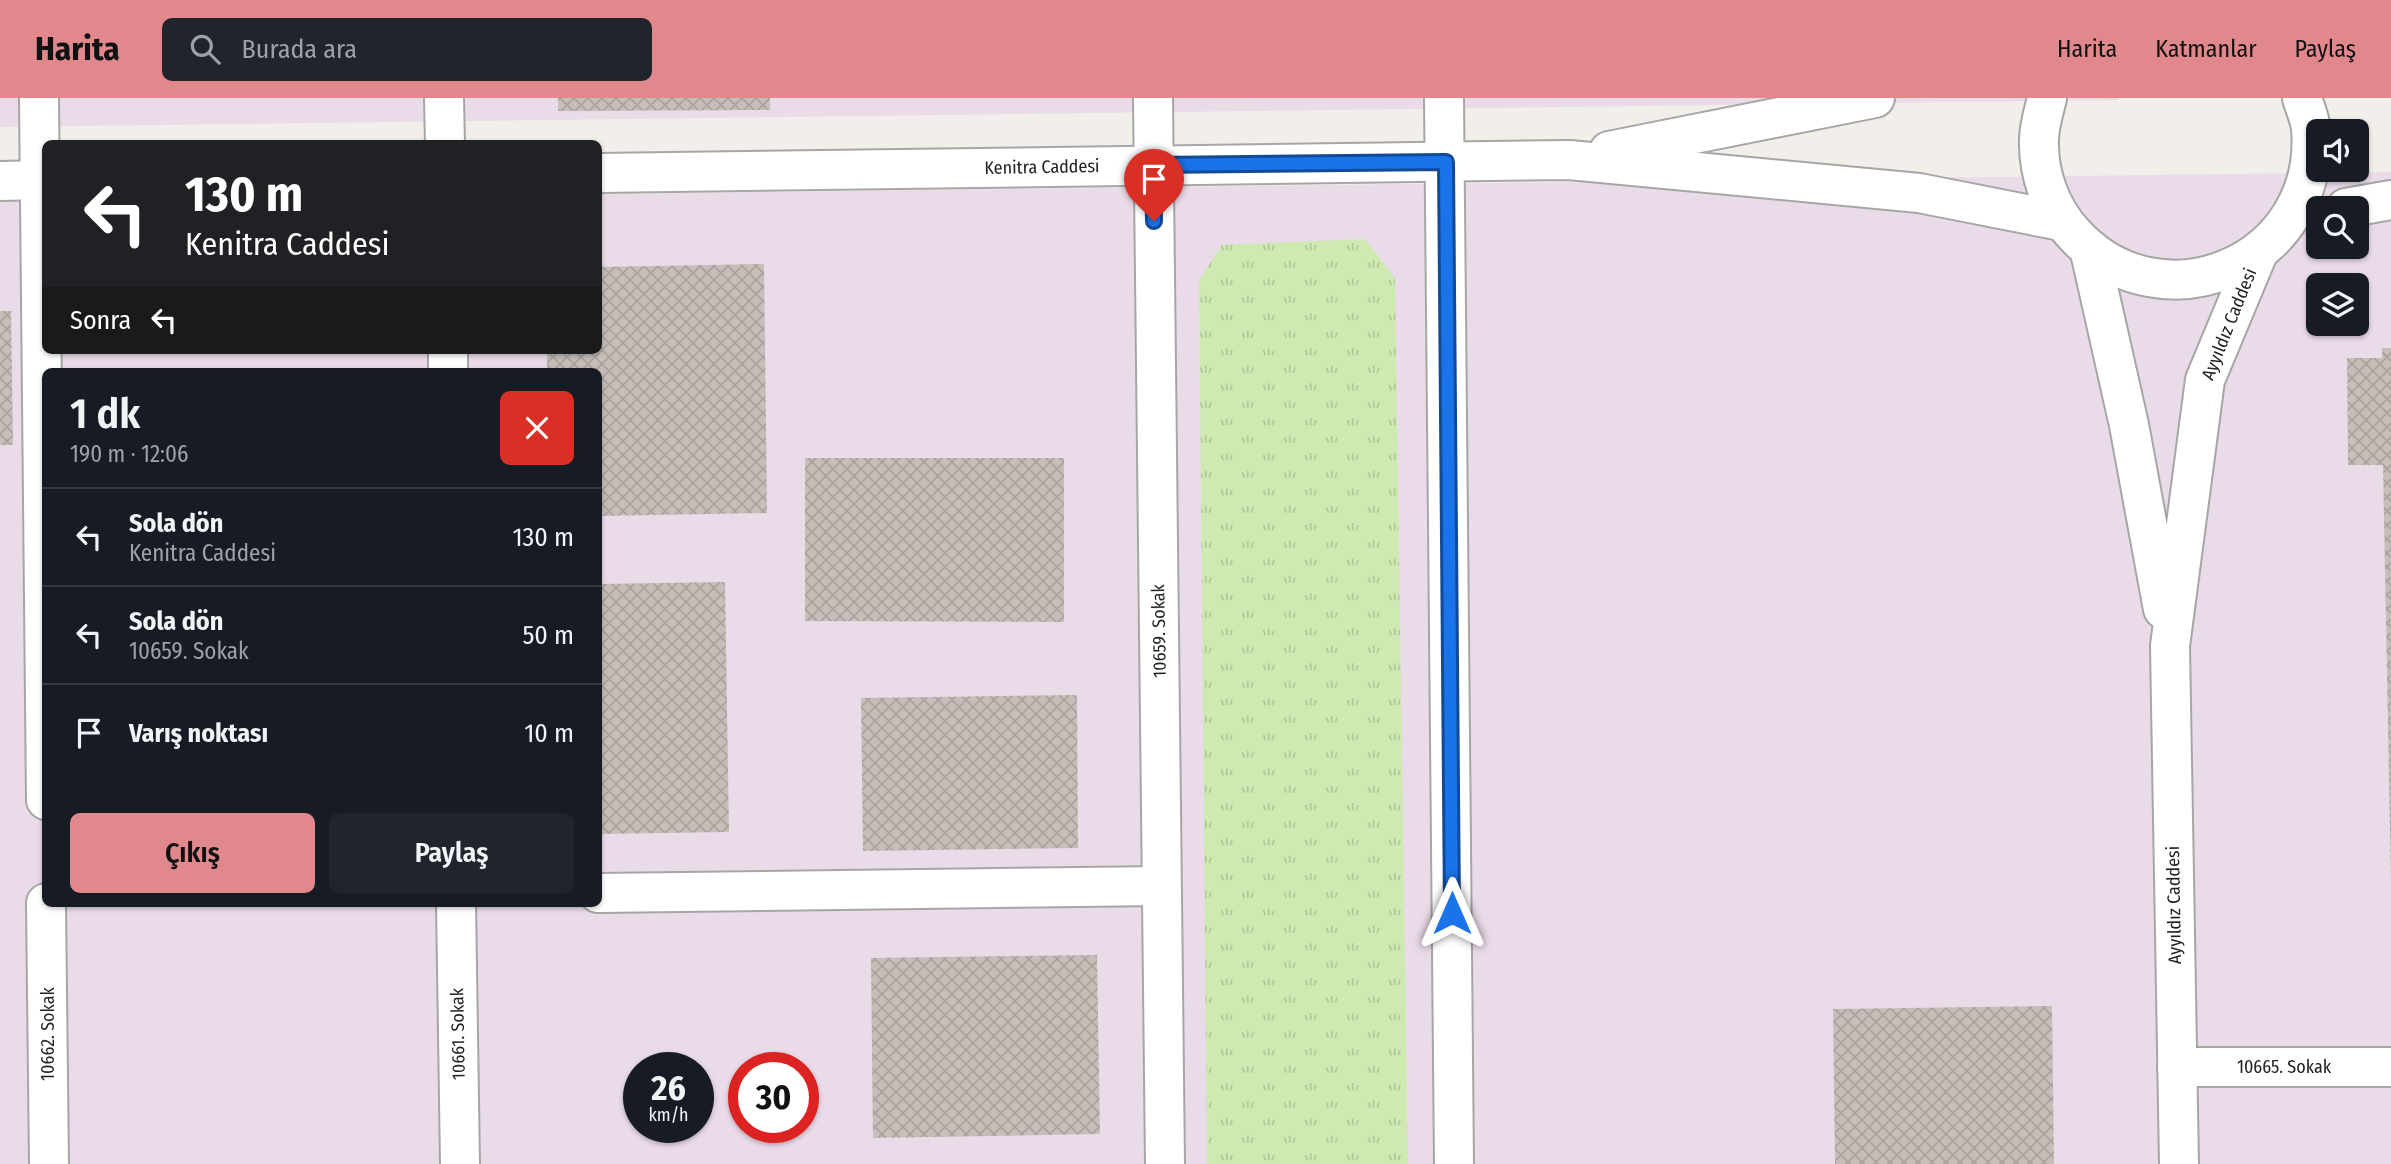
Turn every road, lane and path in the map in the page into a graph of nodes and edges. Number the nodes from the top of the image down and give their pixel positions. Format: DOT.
graph roads {
  1 [pos="40,98"];
  2 [pos="444,98"];
  3 [pos="1153,98"];
  4 [pos="1444,98"];
  5 [pos="1875,98"];
  6 [pos="2047,98"];
  7 [pos="2302,98"];
  8 [pos="445,140"];
  9 [pos="42,153"];
  10 [pos="1569,160"];
  11 [pos="1446,162"];
  12 [pos="1153,165"];
  13 [pos="602,173"];
  14 [pos="42,180"];
  15 [pos="0,181"];
  16 [pos="2391,200"];
  17 [pos="2369,204"];
  18 [pos="2305,216"];
  19 [pos="2061,221"];
  20 [pos="2090,252"];
  21 [pos="2258,253"];
  22 [pos="2170,646"];
  23 [pos="1161,886"];
  24 [pos="602,893"];
  25 [pos="46,907"];
  26 [pos="456,907"];
  27 [pos="2177,1067"];
  28 [pos="2391,1067"];
  29 [pos="49,1164"];
  30 [pos="460,1164"];
  31 [pos="1164,1164"];
  32 [pos="1454,1164"];
  33 [pos="2179,1164"];
  1 -- 9 [label="street"];
  2 -- 8 [label="street"];
  3 -- 12 [label="street, 10659. Sokak"];
  4 -- 11 [label="street"];
  5 -- 10 [label="street"];
  6 -- 19 [label="street"];
  7 -- 18 [label="street"];
  10 -- 11 [label="street, Kenitra Caddesi"];
  10 -- 19 [label="street"];
  11 -- 12 [label="street, Kenitra Caddesi"];
  11 -- 32 [label="street"];
  12 -- 13 [label="street, Kenitra Caddesi"];
  12 -- 23 [label="street, 10659. Sokak"];
  14 -- 15 [label="street"];
  16 -- 17 [label="street"];
  18 -- 21 [label="street"];
  19 -- 20 [label="street"];
  20 -- 21 [label="street"];
  20 -- 22 [label="street, Ayyıldız Caddesi"];
  21 -- 22 [label="street, Ayyıldız Caddesi"];
  22 -- 27 [label="street, Ayyıldız Caddesi"];
  23 -- 24 [label="street"];
  23 -- 31 [label="street, 10659. Sokak"];
  25 -- 29 [label="street, 10662. Sokak"];
  26 -- 30 [label="street, 10661. Sokak"];
  27 -- 28 [label="street, 10665. Sokak"];
  27 -- 33 [label="street, Ayyıldız Caddesi"];
}
